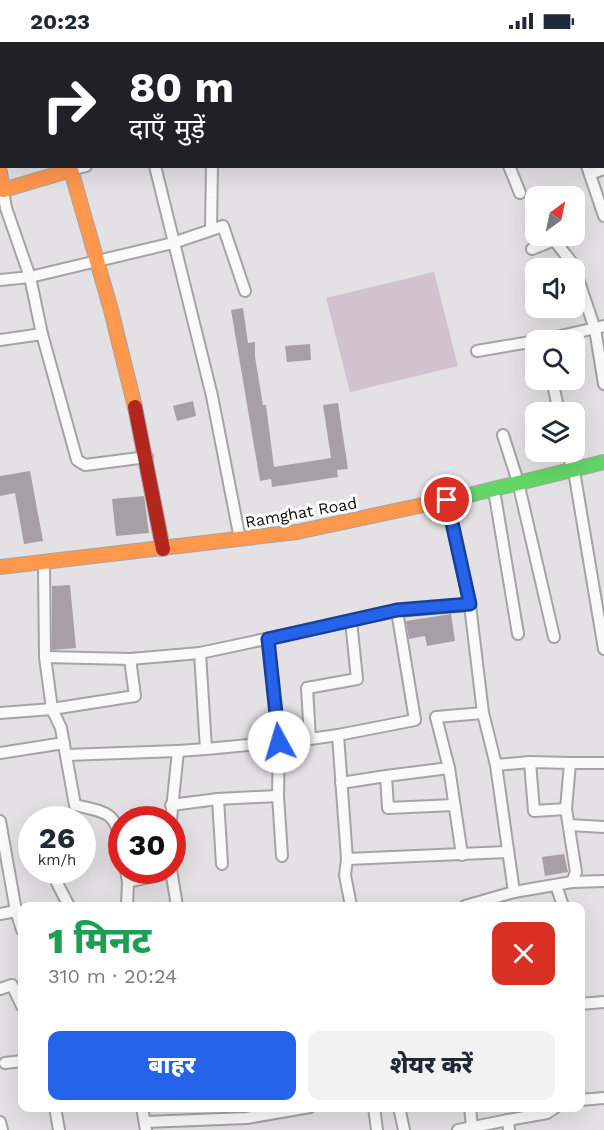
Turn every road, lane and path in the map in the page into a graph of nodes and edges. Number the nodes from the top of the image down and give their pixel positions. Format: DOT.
graph roads {
  1 [pos="71,168"];
  2 [pos="155,168"];
  3 [pos="212,168"];
  4 [pos="514,168"];
  5 [pos="604,169"];
  6 [pos="589,170"];
  7 [pos="0,172"];
  8 [pos="3,190"];
  9 [pos="520,193"];
  10 [pos="3,208"];
  11 [pos="604,216"];
  12 [pos="211,229"];
  13 [pos="173,243"];
  14 [pos="532,249"];
  15 [pos="99,260"];
  16 [pos="30,277"];
  17 [pos="0,280"];
  18 [pos="244,291"];
  19 [pos="599,327"];
  20 [pos="42,334"];
  21 [pos="0,340"];
  22 [pos="525,343"];
  23 [pos="477,351"];
  24 [pos="602,358"];
  25 [pos="604,384"];
  26 [pos="503,435"];
  27 [pos="147,457"];
  28 [pos="570,462"];
  29 [pos="604,462"];
  30 [pos="604,470"];
  31 [pos="573,473"];
  32 [pos="518,486"];
  33 [pos="495,496"];
  34 [pos="448,504"];
  35 [pos="240,539"];
  36 [pos="163,549"];
  37 [pos="0,567"];
  38 [pos="44,570"];
  39 [pos="0,574"];
  40 [pos="470,604"];
  41 [pos="397,610"];
  42 [pos="351,621"];
  43 [pos="518,634"];
  44 [pos="554,637"];
  45 [pos="268,639"];
  46 [pos="604,649"];
  47 [pos="200,653"];
  48 [pos="45,657"];
  49 [pos="130,659"];
  50 [pos="52,709"];
  51 [pos="0,713"];
  52 [pos="483,713"];
  53 [pos="436,717"];
  54 [pos="415,720"];
  55 [pos="338,735"];
  56 [pos="279,742"];
  57 [pos="64,743"];
  58 [pos="206,749"];
  59 [pos="178,751"];
  60 [pos="0,753"];
  61 [pos="66,755"];
  62 [pos="530,762"];
  63 [pos="570,763"];
  64 [pos="604,763"];
  65 [pos="495,765"];
  66 [pos="449,768"];
  67 [pos="386,776"];
  68 [pos="341,783"];
  69 [pos="278,796"];
  70 [pos="218,799"];
  71 [pos="171,805"];
  72 [pos="454,805"];
  73 [pos="566,809"];
  74 [pos="108,814"];
  75 [pos="0,821"];
  76 [pos="569,825"];
  77 [pos="604,827"];
  78 [pos="507,852"];
  79 [pos="462,855"];
  80 [pos="282,856"];
  81 [pos="347,859"];
  82 [pos="222,864"];
  83 [pos="604,881"];
  84 [pos="572,882"];
  85 [pos="58,884"];
  86 [pos="128,884"];
  87 [pos="173,884"];
  88 [pos="556,885"];
  89 [pos="514,892"];
  90 [pos="67,902"];
  91 [pos="126,902"];
  92 [pos="176,902"];
  93 [pos="350,902"];
  94 [pos="493,902"];
  95 [pos="562,902"];
  96 [pos="16,911"];
  97 [pos="0,914"];
  98 [pos="18,917"];
  99 [pos="17,984"];
  100 [pos="0,989"];
  101 [pos="604,1002"];
  102 [pos="585,1004"];
  103 [pos="18,1061"];
  104 [pos="5,1063"];
  105 [pos="604,1098"];
  106 [pos="585,1100"];
  107 [pos="56,1112"];
  108 [pos="281,1112"];
  109 [pos="375,1112"];
  110 [pos="400,1112"];
  111 [pos="470,1112"];
  112 [pos="548,1112"];
  113 [pos="0,1122"];
  114 [pos="508,1125"];
  115 [pos="145,1126"];
  116 [pos="472,1127"];
  117 [pos="2,1130"];
  118 [pos="60,1130"];
  119 [pos="377,1130"];
  120 [pos="404,1130"];
  121 [pos="458,1130"];
  1 -- 8 [label="main road"];
  1 -- 15 [label="main road"];
  2 -- 13 [label="street"];
  3 -- 12 [label="street"];
  4 -- 9 [label="street"];
  5 -- 6 [label="street"];
  6 -- 11 [label="street"];
  7 -- 8 [label="main road"];
  8 -- 10 [label="street"];
  10 -- 16 [label="street"];
  12 -- 13 [label="street"];
  12 -- 18 [label="street"];
  13 -- 15 [label="street"];
  13 -- 35 [label="street"];
  14 -- 19 [label="street"];
  15 -- 16 [label="street"];
  15 -- 27 [label="main road"];
  16 -- 17 [label="street"];
  16 -- 20 [label="street"];
  19 -- 24 [label="street"];
  20 -- 21 [label="street"];
  20 -- 27 [label="street"];
  22 -- 23 [label="street"];
  24 -- 25 [label="street"];
  26 -- 32 [label="street"];
  27 -- 36 [label="main road"];
  28 -- 31 [label="street"];
  29 -- 31 [label="main road, Ramghat Road"];
  30 -- 31 [label="main road, Ramghat Road"];
  31 -- 32 [label="main road, Ramghat Road"];
  31 -- 46 [label="street"];
  32 -- 33 [label="main road, Ramghat Road"];
  32 -- 34 [label="main road, Ramghat Road"];
  32 -- 44 [label="street"];
  33 -- 34 [label="main road, Ramghat Road"];
  33 -- 43 [label="street"];
  34 -- 35 [label="main road, Ramghat Road"];
  34 -- 38 [label="main road, Ramghat Road"];
  34 -- 40 [label="street"];
  35 -- 36 [label="main road, Ramghat Road"];
  36 -- 37 [label="main road, Ramghat Road"];
  38 -- 39 [label="main road, Ramghat Road"];
  38 -- 48 [label="street"];
  40 -- 41 [label="street"];
  40 -- 52 [label="street"];
  41 -- 42 [label="street"];
  41 -- 54 [label="street"];
  42 -- 45 [label="street"];
  42 -- 55 [label="street"];
  45 -- 47 [label="street"];
  45 -- 56 [label="street"];
  47 -- 49 [label="street"];
  47 -- 58 [label="street"];
  48 -- 49 [label="street"];
  48 -- 50 [label="street"];
  49 -- 50 [label="street"];
  50 -- 51 [label="street"];
  50 -- 57 [label="street"];
  52 -- 53 [label="street"];
  52 -- 65 [label="street"];
  53 -- 54 [label="street"];
  53 -- 66 [label="street"];
  54 -- 55 [label="street"];
  55 -- 68 [label="street"];
  56 -- 58 [label="street"];
  56 -- 69 [label="street"];
  57 -- 60 [label="street"];
  57 -- 61 [label="street"];
  58 -- 59 [label="street"];
  59 -- 61 [label="street"];
  59 -- 71 [label="street"];
  61 -- 74 [label="street"];
  62 -- 63 [label="street"];
  62 -- 65 [label="street"];
  62 -- 73 [label="street"];
  63 -- 64 [label="street"];
  63 -- 73 [label="street"];
  65 -- 78 [label="street"];
  66 -- 67 [label="street"];
  66 -- 72 [label="street"];
  67 -- 68 [label="street"];
  67 -- 72 [label="street"];
  68 -- 81 [label="street"];
  69 -- 70 [label="street"];
  69 -- 80 [label="street"];
  70 -- 71 [label="street"];
  70 -- 82 [label="street"];
  72 -- 79 [label="street"];
  73 -- 76 [label="street"];
  75 -- 96 [label="street"];
  76 -- 77 [label="street"];
  76 -- 84 [label="street"];
  78 -- 79 [label="street"];
  78 -- 89 [label="street"];
  79 -- 81 [label="street"];
  81 -- 93 [label="street"];
  83 -- 84 [label="street"];
  84 -- 88 [label="street"];
  85 -- 90 [label="street"];
  86 -- 91 [label="street"];
  87 -- 92 [label="street"];
  88 -- 89 [label="street"];
  88 -- 95 [label="street"];
  89 -- 94 [label="street"];
  96 -- 97 [label="street"];
  96 -- 98 [label="street"];
  99 -- 100 [label="street"];
  101 -- 102 [label="street"];
  103 -- 104 [label="street"];
  105 -- 106 [label="street"];
  107 -- 118 [label="street"];
  108 -- 115 [label="street"];
  109 -- 119 [label="street"];
  110 -- 120 [label="street"];
  111 -- 116 [label="street"];
  112 -- 114 [label="street"];
  113 -- 117 [label="street"];
  114 -- 116 [label="street"];
  116 -- 121 [label="street"];
}
